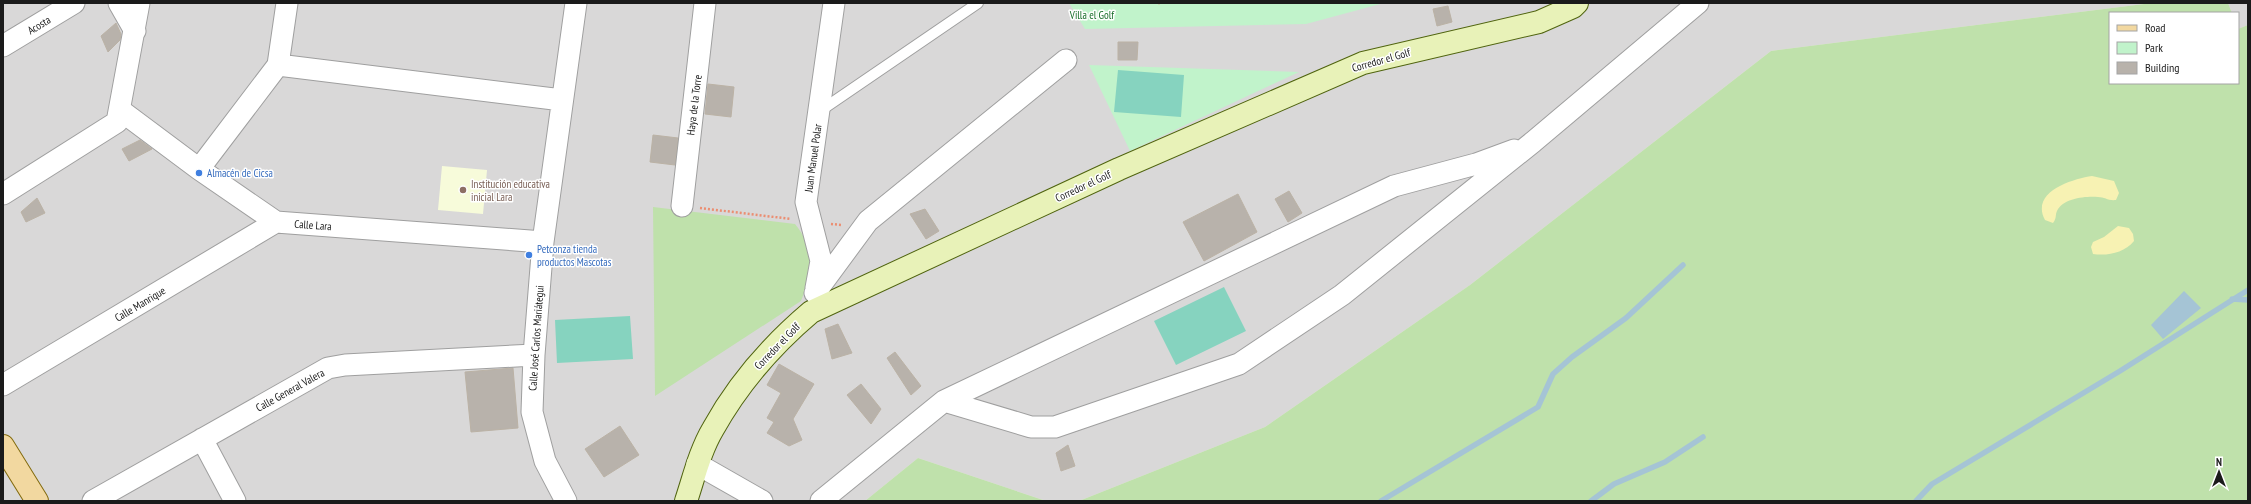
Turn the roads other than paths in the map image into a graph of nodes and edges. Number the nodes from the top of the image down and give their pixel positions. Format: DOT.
graph roads {
  1 [pos="74,3"];
  2 [pos="118,3"];
  3 [pos="139,3"];
  4 [pos="287,3"];
  5 [pos="576,3"];
  6 [pos="706,3"];
  7 [pos="834,3"];
  8 [pos="978,3"];
  9 [pos="1577,3"];
  10 [pos="1698,3"];
  11 [pos="135,31"];
  12 [pos="3,46"];
  13 [pos="1066,60"];
  14 [pos="278,65"];
  15 [pos="562,100"];
  16 [pos="120,110"];
  17 [pos="819,112"];
  18 [pos="1534,142"];
  19 [pos="199,169"];
  20 [pos="3,194"];
  21 [pos="682,206"];
  22 [pos="276,222"];
  23 [pos="543,242"];
  24 [pos="813,302"];
  25 [pos="534,355"];
  26 [pos="3,385"];
  27 [pos="944,401"];
  28 [pos="202,439"];
  29 [pos="3,446"];
  30 [pos="698,464"];
  31 [pos="37,501"];
  32 [pos="93,501"];
  33 [pos="235,501"];
  34 [pos="566,501"];
  35 [pos="686,501"];
  36 [pos="762,501"];
  37 [pos="821,501"];
  1 -- 12 [label="street, Acosta"];
  2 -- 11 [label="street"];
  3 -- 11 [label="street"];
  4 -- 14 [label="street"];
  5 -- 15 [label="street, Calle José Carlos Mariátegui"];
  6 -- 21 [label="street, Haya de la Torre"];
  7 -- 17 [label="street, Juan Manuel Polar"];
  8 -- 17 [label="lane"];
  9 -- 24 [label="street, Corredor el Golf"];
  10 -- 18 [label="street"];
  11 -- 16 [label="street"];
  13 -- 24 [label="street"];
  14 -- 15 [label="street"];
  14 -- 19 [label="street"];
  15 -- 23 [label="street, Calle José Carlos Mariátegui"];
  16 -- 19 [label="street"];
  16 -- 20 [label="street"];
  17 -- 24 [label="street, Juan Manuel Polar"];
  18 -- 27 [label="street"];
  18 -- 27 [label="street"];
  19 -- 22 [label="street"];
  22 -- 23 [label="street, Calle Lara"];
  22 -- 26 [label="street, Calle Manrique"];
  23 -- 25 [label="street, Calle José Carlos Mariátegui"];
  24 -- 30 [label="street, Corredor el Golf"];
  25 -- 28 [label="street, Calle General Valera"];
  25 -- 34 [label="street, Calle José Carlos Mariátegui"];
  27 -- 37 [label="street"];
  28 -- 32 [label="street, Calle General Valera"];
  28 -- 33 [label="street"];
  29 -- 31 [label="main road"];
  30 -- 35 [label="street, Corredor el Golf"];
  30 -- 36 [label="street"];
}
